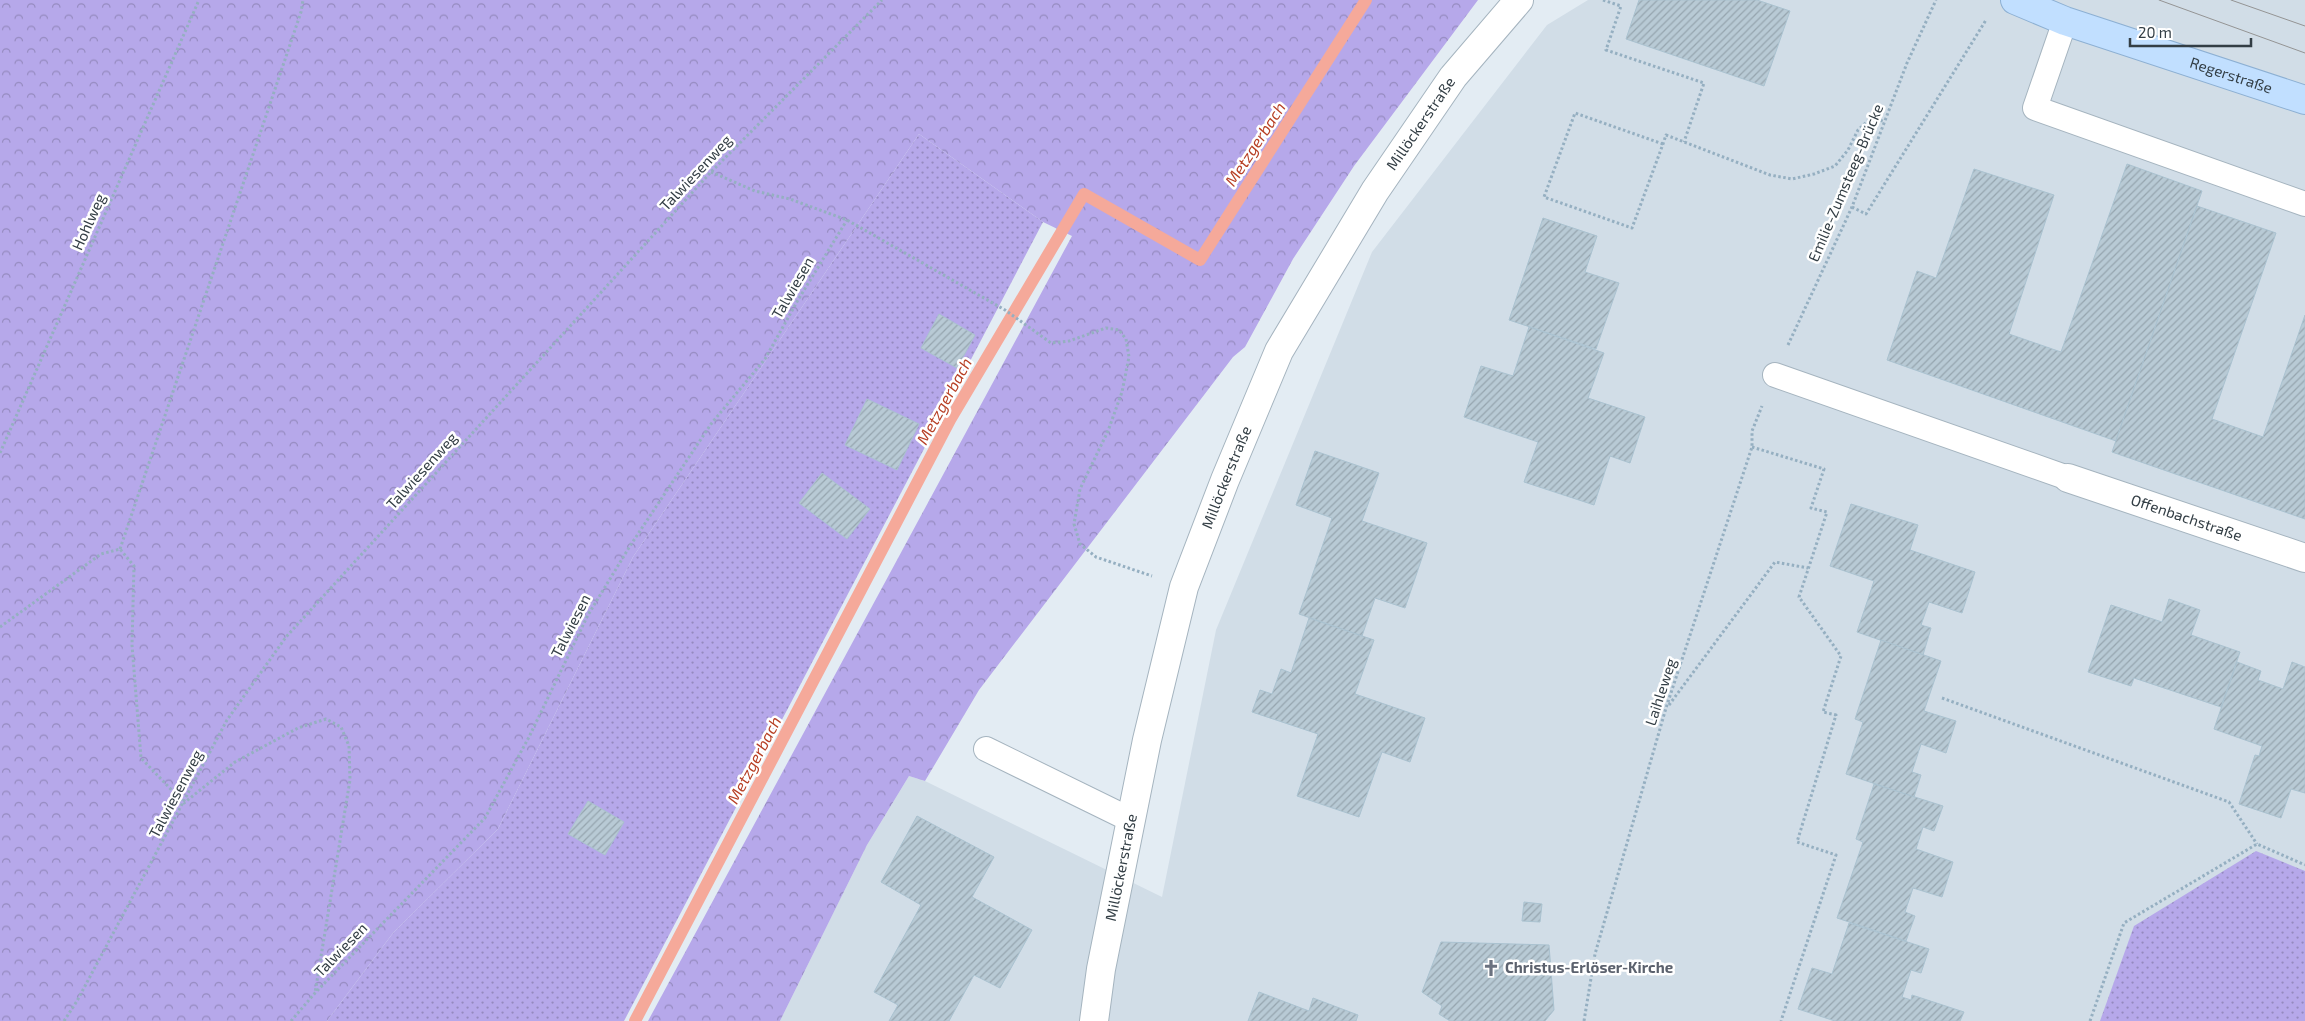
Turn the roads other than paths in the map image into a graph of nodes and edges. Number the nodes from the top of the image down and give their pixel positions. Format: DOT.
graph roads {
  1 [pos="1518,0"];
  2 [pos="2015,0"];
  3 [pos="2065,21"];
  4 [pos="2305,100"];
  5 [pos="2305,204"];
  6 [pos="1775,374"];
  7 [pos="2068,478"];
  8 [pos="2305,558"];
  9 [pos="986,749"];
  10 [pos="1131,820"];
  11 [pos="1094,1021"];
  1 -- 10 [label="street, Millöckerstraße"];
  2 -- 3 [label="main road, Regerstraße"];
  3 -- 4 [label="main road, Regerstraße"];
  3 -- 5 [label="lane"];
  6 -- 7 [label="lane"];
  7 -- 8 [label="street, Offenbachstraße"];
  9 -- 10 [label="lane"];
  10 -- 11 [label="street, Millöckerstraße"];
}
